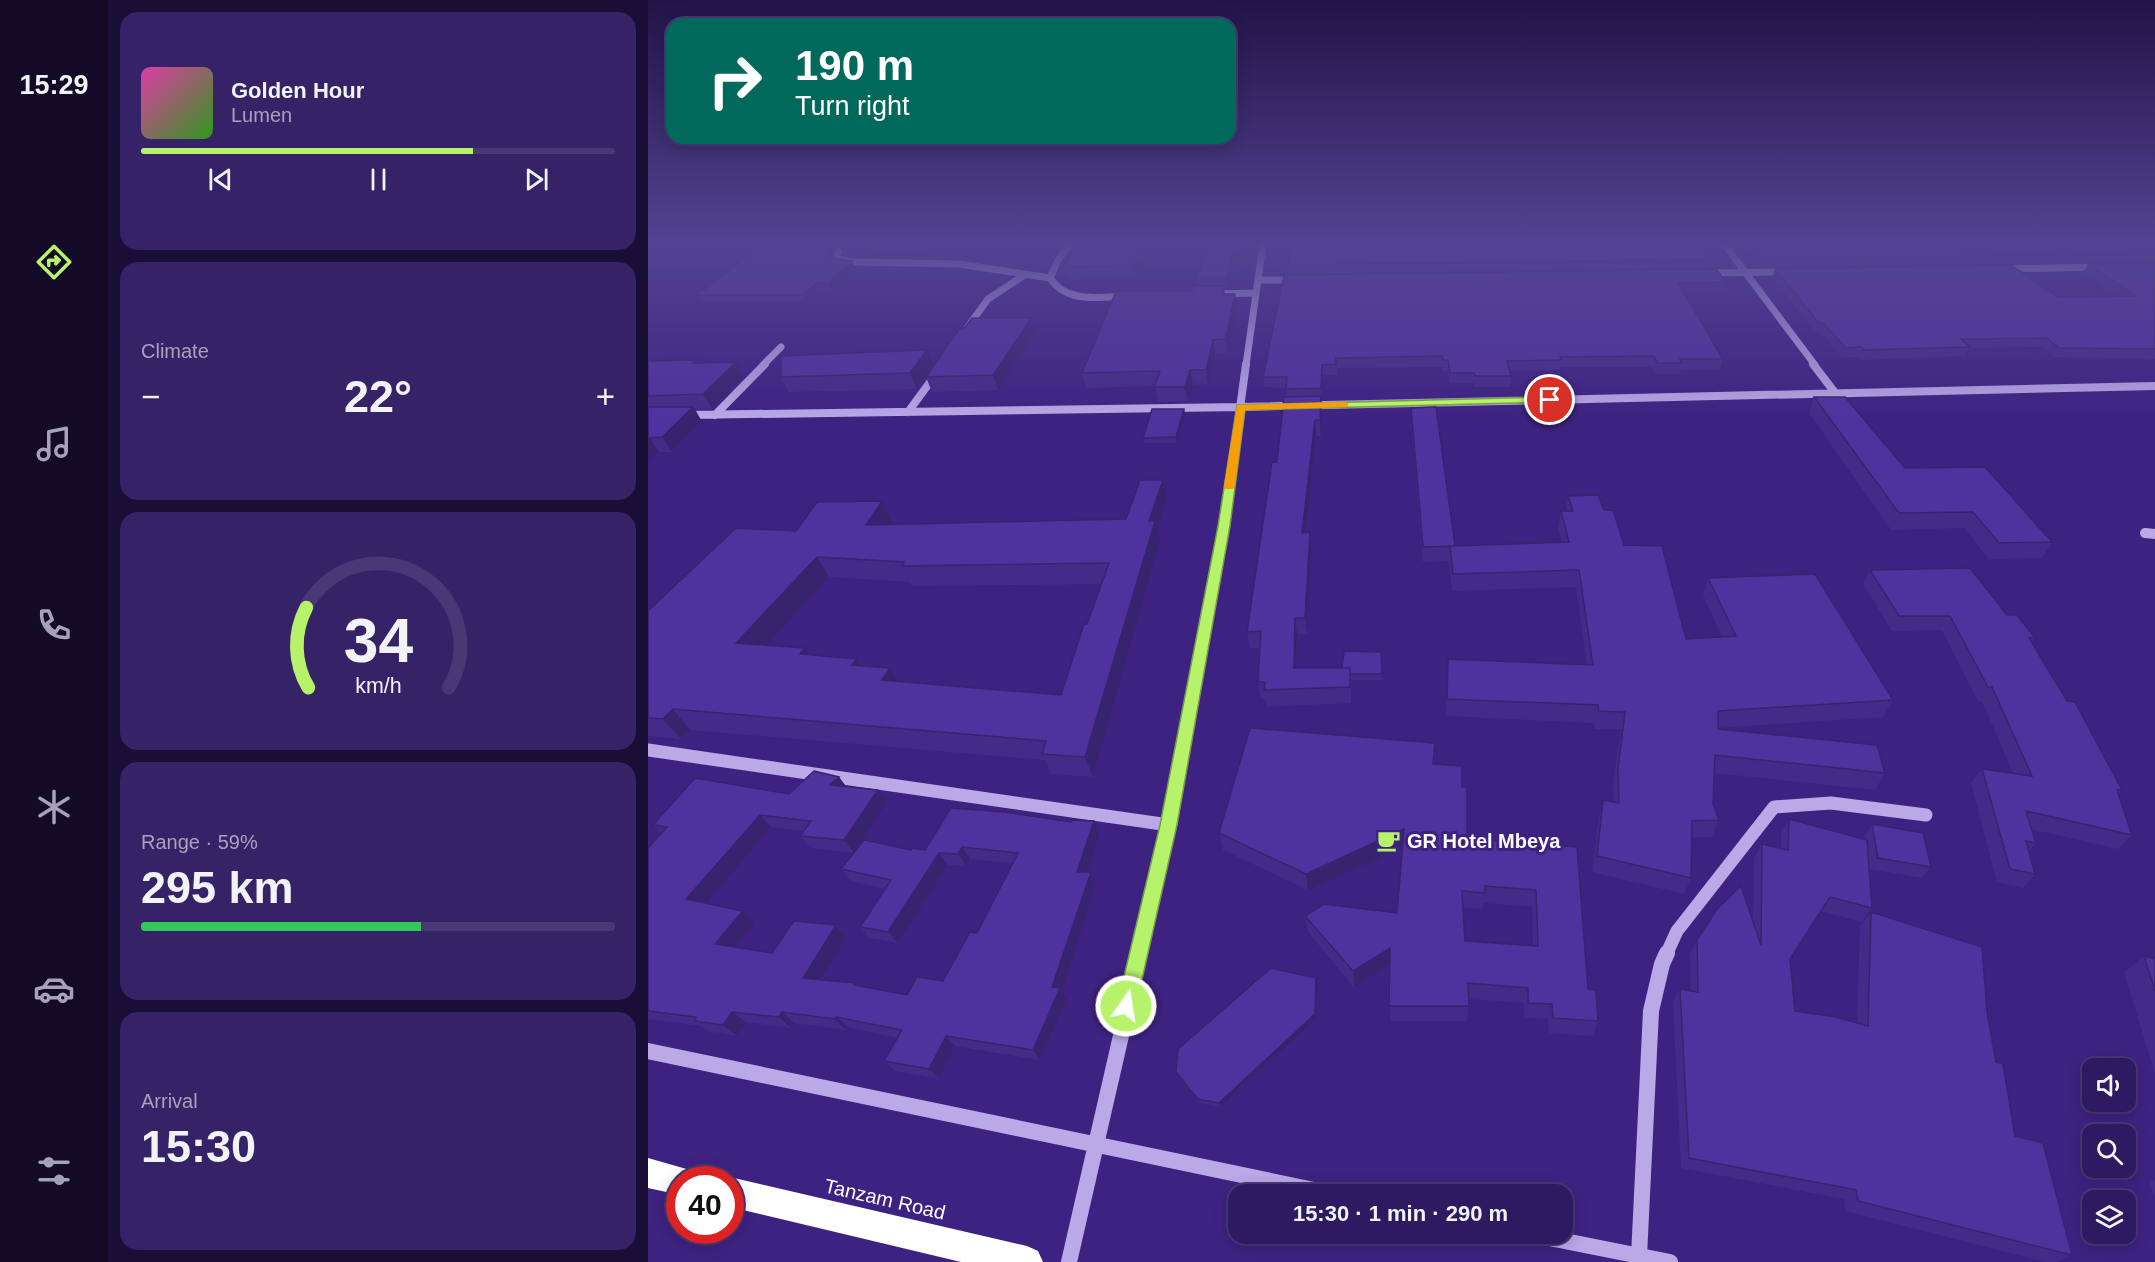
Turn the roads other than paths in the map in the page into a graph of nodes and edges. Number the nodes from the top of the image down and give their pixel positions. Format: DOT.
graph roads {
  1 [pos="985,303"];
  2 [pos="1255,303"];
  3 [pos="1769,303"];
  4 [pos="960,339"];
  5 [pos="781,347"];
  6 [pos="939,370"];
  7 [pos="2155,386"];
  8 [pos="1836,393"];
  9 [pos="1240,407"];
  10 [pos="908,412"];
  11 [pos="715,415"];
  12 [pos="670,416"];
  13 [pos="648,750"];
  14 [pos="1926,815"];
  15 [pos="1169,825"];
  16 [pos="648,1051"];
  17 [pos="1095,1146"];
  18 [pos="648,1173"];
  19 [pos="666,1177"];
  20 [pos="1284,1184"];
  21 [pos="744,1195"];
  22 [pos="1573,1243"];
  23 [pos="1639,1256"];
  24 [pos="1027,1262"];
  25 [pos="1069,1262"];
  26 [pos="1670,1262"];
  1 -- 4 [label="street"];
  2 -- 9 [label="street"];
  3 -- 8 [label="street"];
  5 -- 11 [label="street"];
  6 -- 10 [label="street"];
  7 -- 8 [label="street"];
  8 -- 9 [label="street"];
  9 -- 10 [label="street"];
  9 -- 15 [label="street"];
  10 -- 11 [label="street"];
  11 -- 12 [label="street"];
  13 -- 15 [label="street"];
  14 -- 23 [label="street"];
  15 -- 17 [label="street"];
  16 -- 17 [label="street"];
  17 -- 20 [label="street"];
  17 -- 25 [label="street"];
  18 -- 19 [label="highway"];
  21 -- 24 [label="highway, Tanzam Road"];
  22 -- 23 [label="street"];
  23 -- 26 [label="street"];
}
